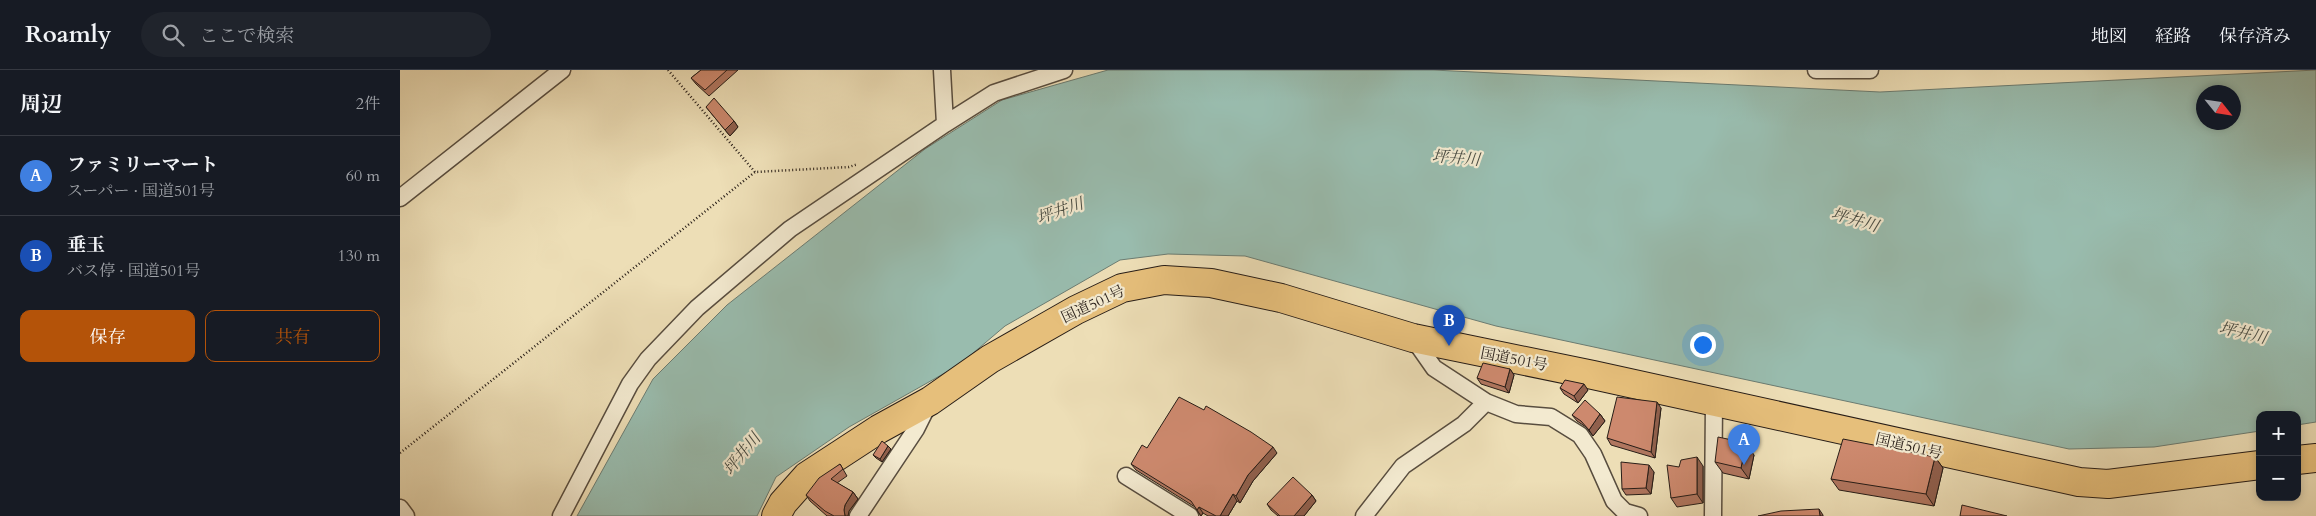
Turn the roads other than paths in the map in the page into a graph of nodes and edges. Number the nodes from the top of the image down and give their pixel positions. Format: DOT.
graph roads {
  1 [pos="562,70"];
  2 [pos="942,70"];
  3 [pos="1064,70"];
  4 [pos="1816,70"];
  5 [pos="1870,70"];
  6 [pos="946,124"];
  7 [pos="400,198"];
  8 [pos="1413,338"];
  9 [pos="930,401"];
  10 [pos="1486,402"];
  11 [pos="1714,402"];
  12 [pos="2316,458"];
  13 [pos="2301,460"];
  14 [pos="2256,466"];
  15 [pos="1126,476"];
  16 [pos="400,508"];
  17 [pos="406,516"];
  18 [pos="561,516"];
  19 [pos="776,516"];
  20 [pos="858,516"];
  21 [pos="1190,516"];
  22 [pos="1364,516"];
  23 [pos="1639,516"];
  24 [pos="1713,516"];
  1 -- 7 [label="street"];
  2 -- 6 [label="street"];
  3 -- 6 [label="street"];
  4 -- 5 [label="street"];
  6 -- 18 [label="street"];
  8 -- 9 [label="highway, 国道501号"];
  8 -- 10 [label="street"];
  8 -- 11 [label="highway, 国道501号"];
  9 -- 19 [label="highway, 国道501号"];
  9 -- 20 [label="street"];
  10 -- 22 [label="street"];
  10 -- 23 [label="street"];
  11 -- 14 [label="highway, 国道501号"];
  11 -- 24 [label="street"];
  12 -- 13 [label="highway"];
  15 -- 21 [label="street"];
  16 -- 17 [label="street"];
}
